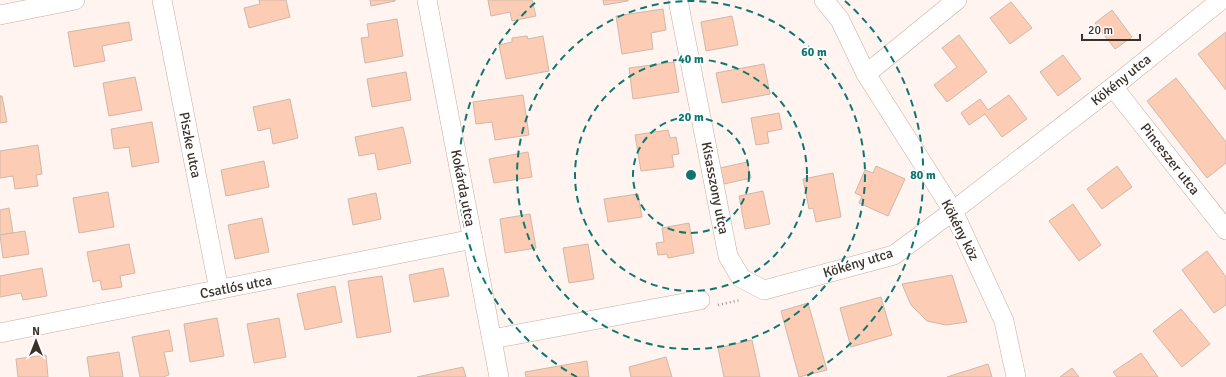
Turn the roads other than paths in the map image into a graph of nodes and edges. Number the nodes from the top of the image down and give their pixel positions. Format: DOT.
graph roads {
  1 [pos="75,0"];
  2 [pos="162,0"];
  3 [pos="427,0"];
  4 [pos="678,0"];
  5 [pos="824,0"];
  6 [pos="957,0"];
  7 [pos="1221,0"];
  8 [pos="0,14"];
  9 [pos="866,74"];
  10 [pos="1113,87"];
  11 [pos="953,211"];
  12 [pos="1226,230"];
  13 [pos="472,238"];
  14 [pos="219,290"];
  15 [pos="764,290"];
  16 [pos="700,300"];
  17 [pos="0,333"];
  18 [pos="492,339"];
  19 [pos="499,377"];
  20 [pos="1016,377"];
  1 -- 8 [label="street"];
  2 -- 14 [label="street, Piszke utca"];
  3 -- 13 [label="street, Kokárda utca"];
  4 -- 15 [label="street, Kisasszony utca"];
  5 -- 9 [label="street, Kökény köz"];
  6 -- 9 [label="street"];
  7 -- 10 [label="street, Kökény utca"];
  9 -- 11 [label="street, Kökény köz"];
  10 -- 11 [label="street, Kökény utca"];
  10 -- 12 [label="street, Pinceszer utca"];
  11 -- 15 [label="street, Kökény utca"];
  11 -- 20 [label="street, Kökény köz"];
  13 -- 14 [label="street, Csatlós utca"];
  13 -- 18 [label="street, Kokárda utca"];
  14 -- 17 [label="street, Csatlós utca"];
  16 -- 18 [label="street"];
  18 -- 19 [label="street, Kokárda utca"];
}
